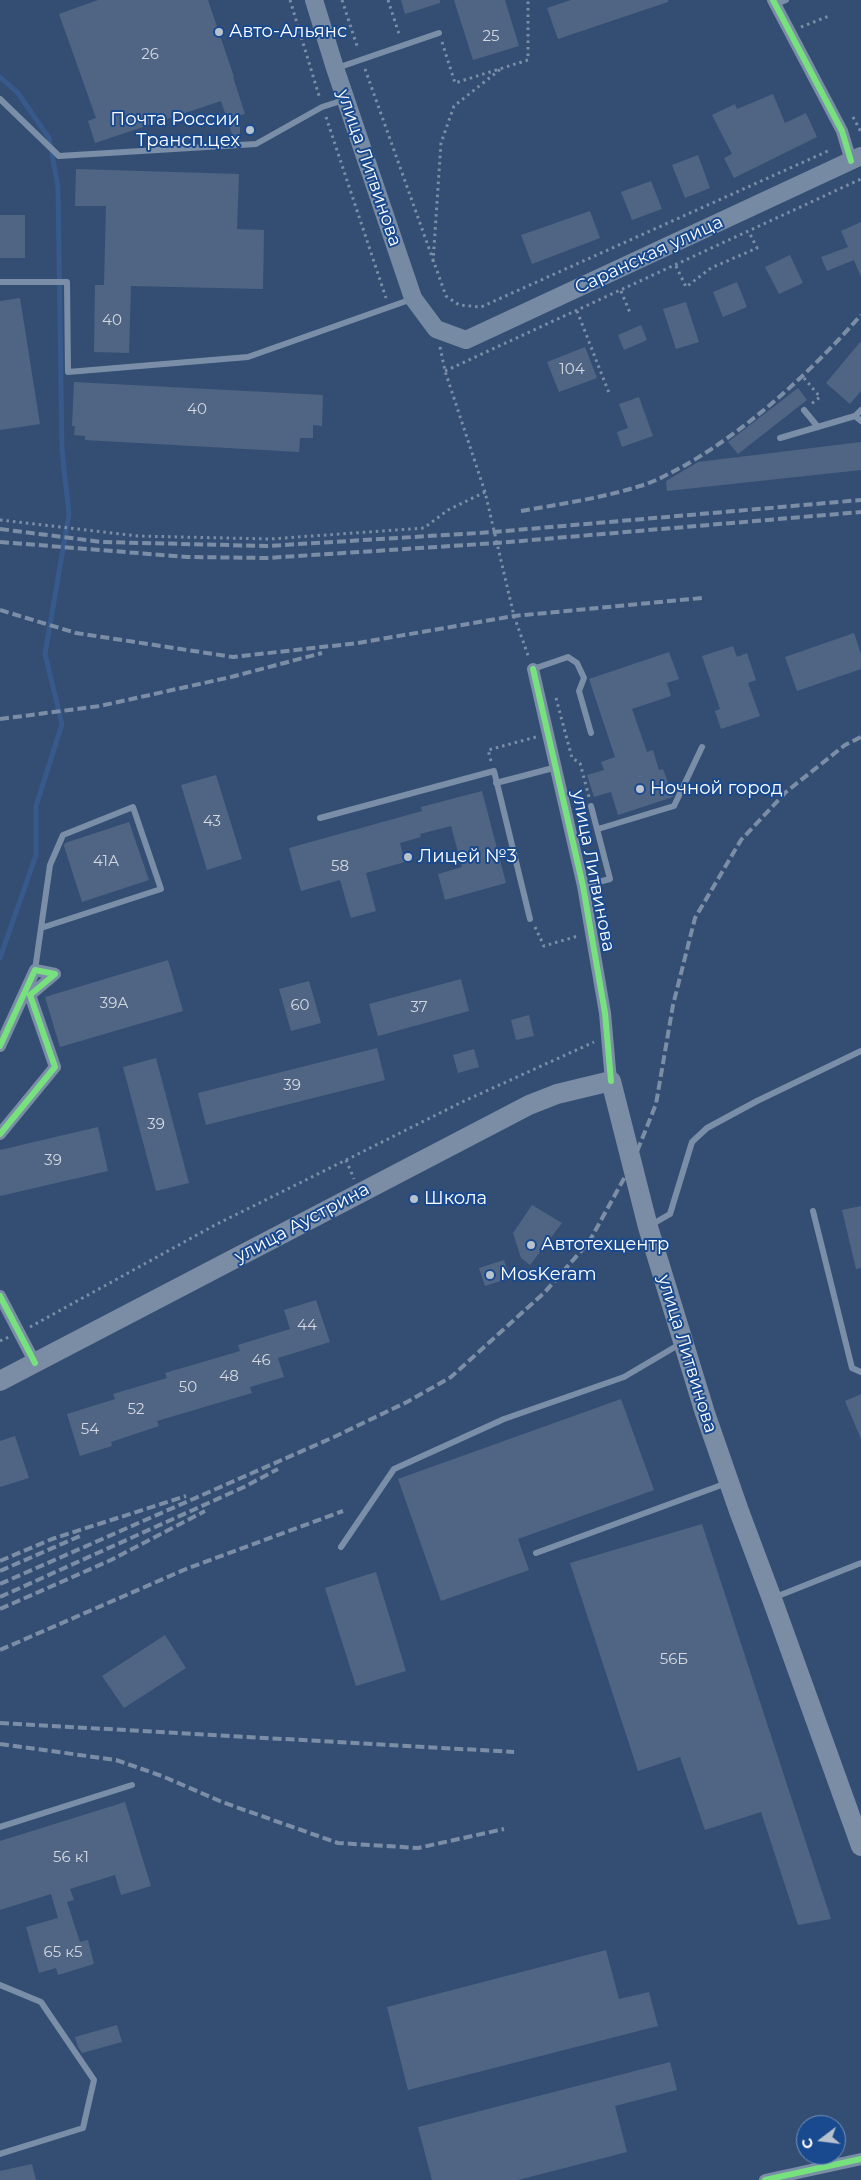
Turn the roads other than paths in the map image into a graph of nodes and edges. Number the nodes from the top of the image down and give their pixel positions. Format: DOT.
graph roads {
  1 [pos="314,0"];
  2 [pos="778,1"];
  3 [pos="440,33"];
  4 [pos="335,68"];
  5 [pos="0,99"];
  6 [pos="345,99"];
  7 [pos="856,158"];
  8 [pos="0,282"];
  9 [pos="412,298"];
  10 [pos="436,330"];
  11 [pos="804,410"];
  12 [pos="861,410"];
  13 [pos="855,416"];
  14 [pos="861,421"];
  15 [pos="818,427"];
  16 [pos="780,438"];
  17 [pos="534,669"];
  18 [pos="591,733"];
  19 [pos="702,747"];
  20 [pos="556,767"];
  21 [pos="496,783"];
  22 [pos="591,806"];
  23 [pos="320,818"];
  24 [pos="598,829"];
  25 [pos="583,886"];
  26 [pos="530,920"];
  27 [pos="41,928"];
  28 [pos="35,970"];
  29 [pos="0,1046"];
  30 [pos="861,1051"];
  31 [pos="611,1080"];
  32 [pos="0,1134"];
  33 [pos="813,1211"];
  34 [pos="648,1227"];
  35 [pos="0,1296"];
  36 [pos="683,1342"];
  37 [pos="35,1364"];
  38 [pos="861,1372"];
  39 [pos="0,1382"];
  40 [pos="729,1482"];
  41 [pos="341,1547"];
  42 [pos="536,1553"];
  43 [pos="861,1563"];
  44 [pos="772,1599"];
  45 [pos="132,1786"];
  46 [pos="0,1827"];
  47 [pos="861,1846"];
  48 [pos="0,1985"];
  49 [pos="0,2154"];
  50 [pos="861,2159"];
  51 [pos="765,2180"];
  1 -- 4 [label="main road, улица Литвинова"];
  2 -- 7 [label="street"];
  3 -- 4 [label="lane"];
  4 -- 6 [label="main road, улица Литвинова"];
  5 -- 6 [label="lane"];
  6 -- 9 [label="main road, улица Литвинова"];
  7 -- 10 [label="main road, Саранская улица"];
  8 -- 9 [label="lane"];
  9 -- 10 [label="main road, улица Литвинова"];
  11 -- 15 [label="lane"];
  12 -- 13 [label="lane"];
  13 -- 14 [label="lane"];
  13 -- 15 [label="lane"];
  15 -- 16 [label="lane"];
  17 -- 18 [label="lane"];
  17 -- 20 [label="street, улица Литвинова"];
  19 -- 24 [label="lane"];
  20 -- 21 [label="lane"];
  20 -- 25 [label="street, улица Литвинова"];
  21 -- 23 [label="lane"];
  21 -- 26 [label="lane"];
  22 -- 24 [label="lane"];
  24 -- 25 [label="lane"];
  25 -- 31 [label="street, улица Литвинова"];
  27 -- 28 [label="lane"];
  28 -- 29 [label="street"];
  28 -- 32 [label="street"];
  30 -- 34 [label="lane"];
  31 -- 34 [label="main road, улица Литвинова"];
  31 -- 37 [label="main road, улица Аустрина"];
  33 -- 38 [label="lane"];
  34 -- 36 [label="main road, улица Литвинова"];
  35 -- 37 [label="street"];
  36 -- 40 [label="main road, улица Литвинова"];
  36 -- 41 [label="lane"];
  37 -- 39 [label="main road, улица Аустрина"];
  40 -- 42 [label="lane"];
  40 -- 44 [label="main road, улица Литвинова"];
  43 -- 44 [label="lane"];
  44 -- 47 [label="main road, улица Литвинова"];
  45 -- 46 [label="lane"];
  48 -- 49 [label="lane"];
  50 -- 51 [label="street"];
}
